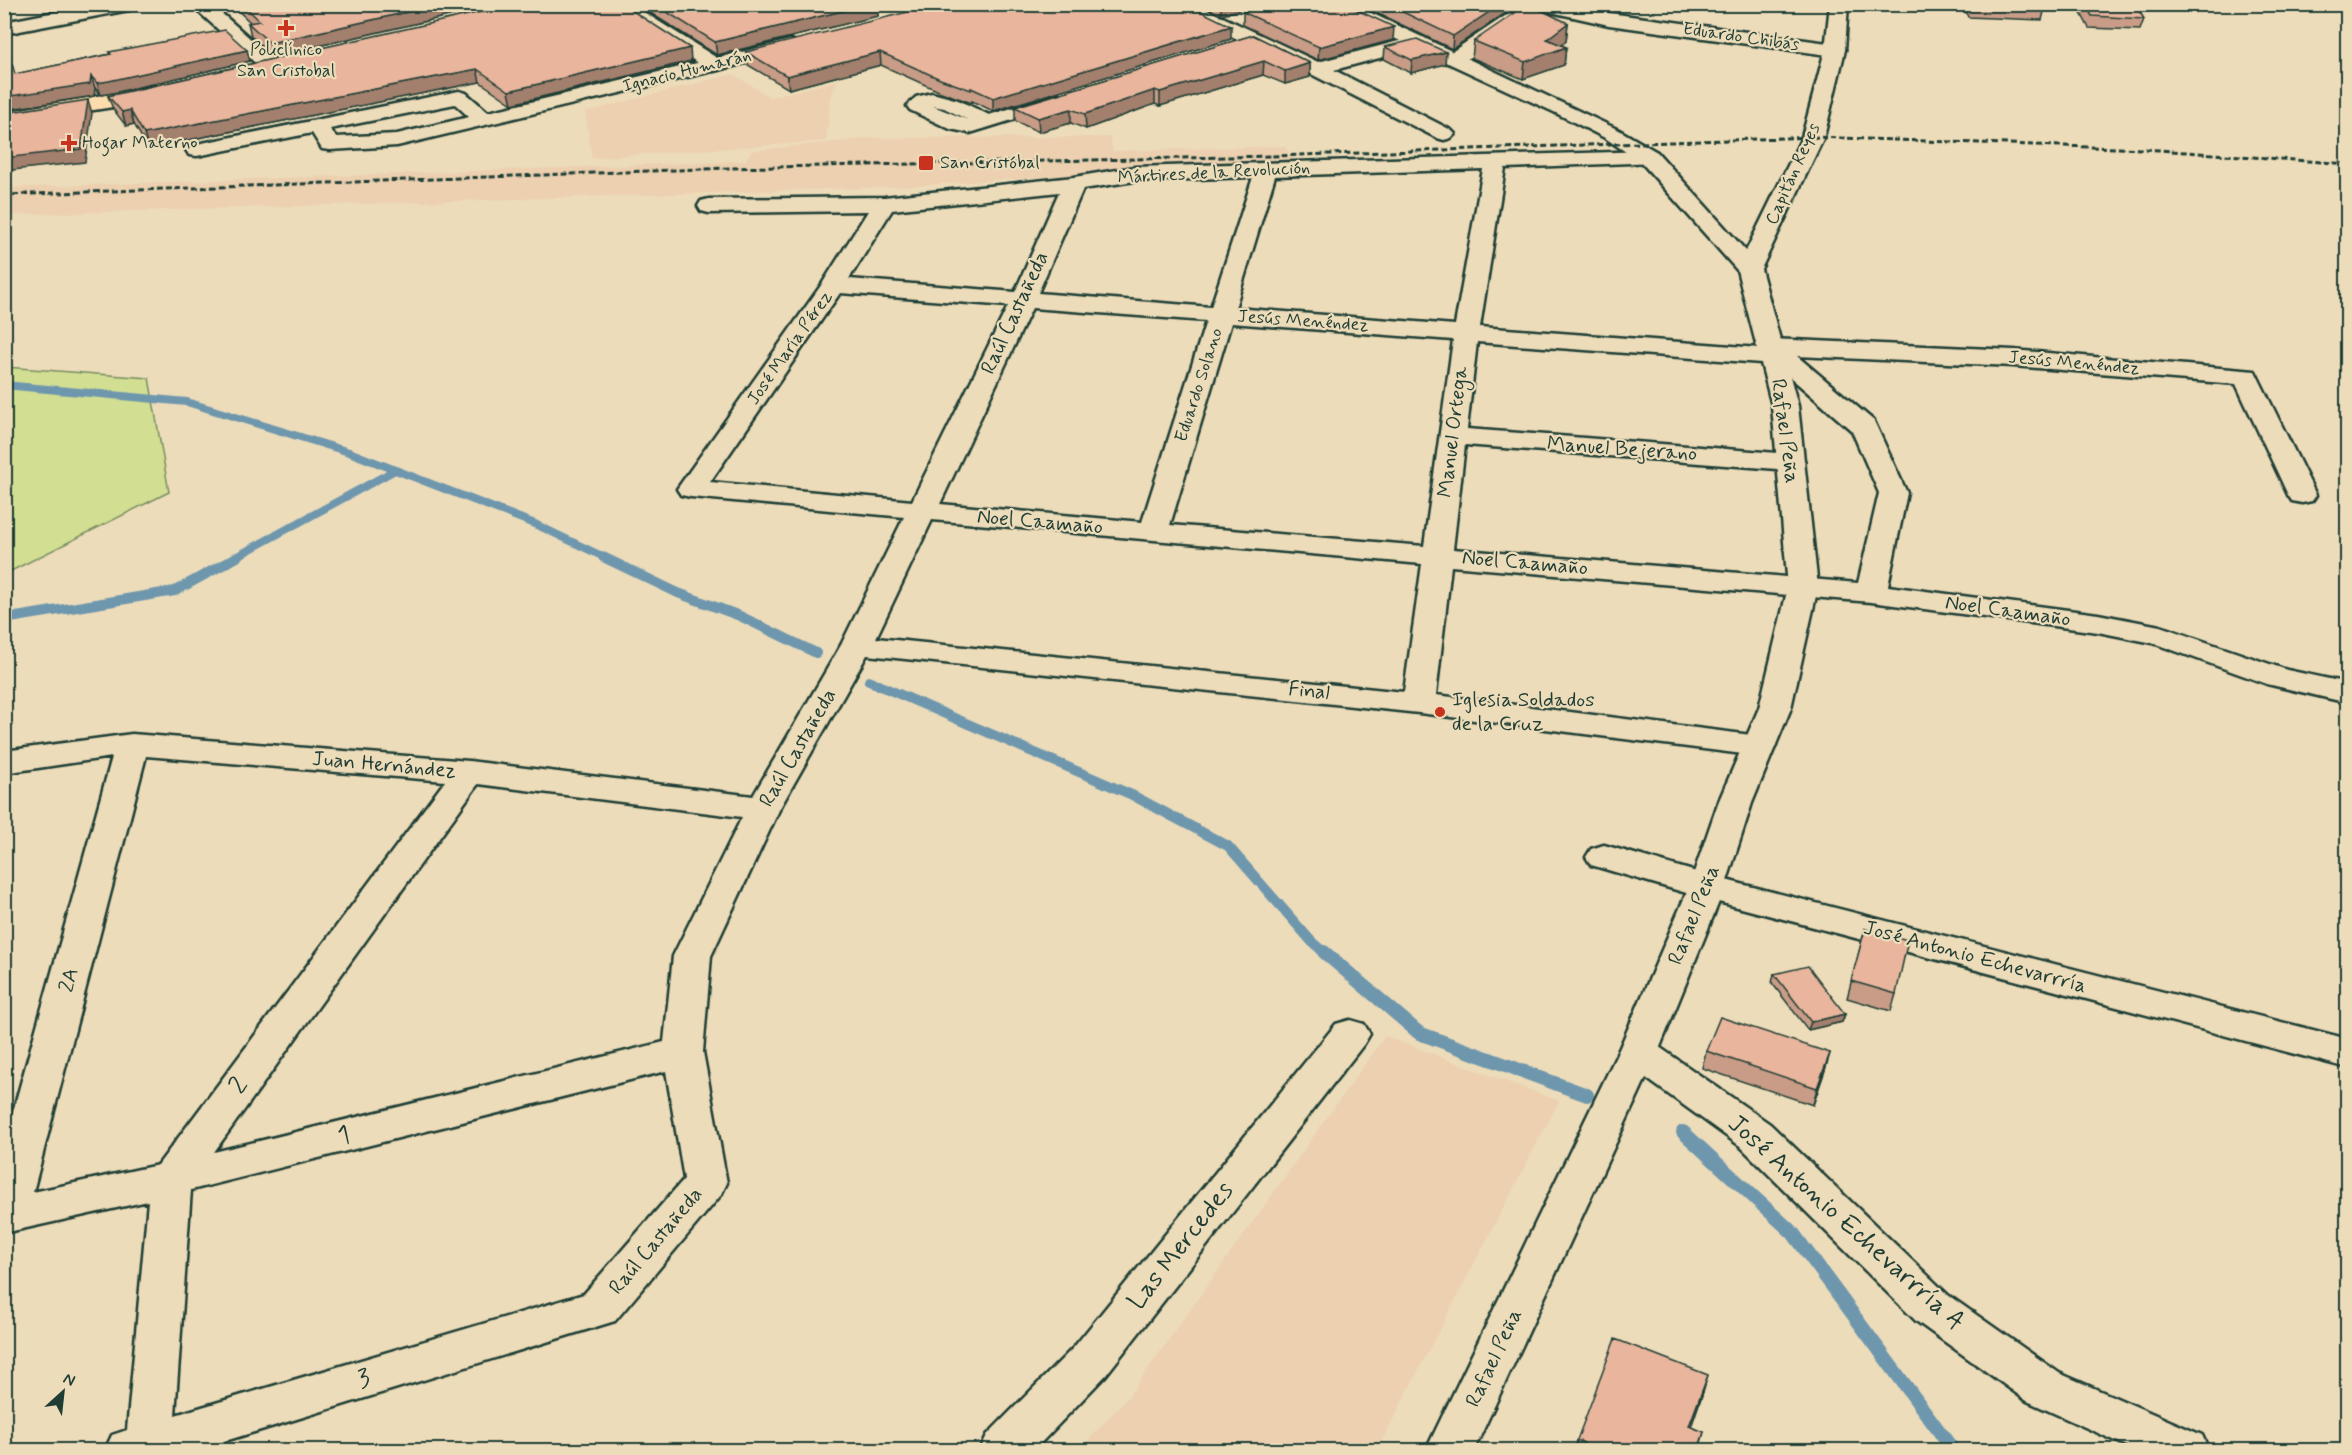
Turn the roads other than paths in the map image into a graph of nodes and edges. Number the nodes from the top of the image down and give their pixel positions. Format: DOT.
graph roads {
  1 [pos="129,4"];
  2 [pos="199,4"];
  3 [pos="617,4"];
  4 [pos="1179,4"];
  5 [pos="1336,4"];
  6 [pos="1536,4"];
  7 [pos="1540,4"];
  8 [pos="1839,4"];
  9 [pos="1251,15"];
  10 [pos="1218,23"];
  11 [pos="4,28"];
  12 [pos="1254,40"];
  13 [pos="1418,42"];
  14 [pos="802,43"];
  15 [pos="1232,46"];
  16 [pos="1835,50"];
  17 [pos="1454,58"];
  18 [pos="293,61"];
  19 [pos="714,65"];
  20 [pos="270,66"];
  21 [pos="1316,69"];
  22 [pos="248,71"];
  23 [pos="170,88"];
  24 [pos="1076,94"];
  25 [pos="4,118"];
  26 [pos="485,120"];
  27 [pos="987,122"];
  28 [pos="317,125"];
  29 [pos="1444,134"];
  30 [pos="197,150"];
  31 [pos="1649,157"];
  32 [pos="1495,164"];
  33 [pos="1266,170"];
  34 [pos="1074,184"];
  35 [pos="884,204"];
  36 [pos="709,206"];
  37 [pos="1749,269"];
  38 [pos="833,285"];
  39 [pos="1023,301"];
  40 [pos="1221,315"];
  41 [pos="1466,333"];
  42 [pos="1772,352"];
  43 [pos="1452,436"];
  44 [pos="1791,462"];
  45 [pos="691,489"];
  46 [pos="2302,495"];
  47 [pos="920,512"];
  48 [pos="1153,532"];
  49 [pos="1438,556"];
  50 [pos="1803,587"];
  51 [pos="1872,593"];
  52 [pos="857,645"];
  53 [pos="2348,693"];
  54 [pos="1419,703"];
  55 [pos="132,744"];
  56 [pos="1759,747"];
  57 [pos="4,762"];
  58 [pos="469,772"];
  59 [pos="763,808"];
  60 [pos="1604,857"];
  61 [pos="1707,887"];
  62 [pos="1350,1034"];
  63 [pos="683,1052"];
  64 [pos="1638,1052"];
  65 [pos="2348,1054"];
  66 [pos="171,1179"];
  67 [pos="5,1216"];
  68 [pos="599,1308"];
  69 [pos="143,1448"];
  70 [pos="1004,1450"];
  71 [pos="1450,1450"];
  72 [pos="2185,1450"];
  1 -- 11 [label="street"];
  2 -- 20 [label="street"];
  3 -- 19 [label="street"];
  4 -- 10 [label="street"];
  5 -- 13 [label="street, Rafael Peña"];
  6 -- 17 [label="street"];
  7 -- 16 [label="street, Eduardo Chibás"];
  8 -- 16 [label="street, Capitán Reyes"];
  9 -- 10 [label="street"];
  10 -- 12 [label="street"];
  12 -- 15 [label="street"];
  12 -- 21 [label="street"];
  13 -- 17 [label="street, Rafael Peña"];
  13 -- 21 [label="street"];
  14 -- 19 [label="street, Ignacio Humarán"];
  16 -- 37 [label="street, Capitán Reyes"];
  17 -- 31 [label="street, Rafael Peña"];
  18 -- 20 [label="main road"];
  19 -- 26 [label="street, Ignacio Humarán"];
  20 -- 22 [label="main road"];
  21 -- 29 [label="street"];
  23 -- 25 [label="main road"];
  24 -- 27 [label="street"];
  26 -- 28 [label="street"];
  26 -- 28 [label="street, Ignacio Humarán"];
  28 -- 30 [label="street"];
  31 -- 32 [label="street, Mártires de la Revolución"];
  31 -- 37 [label="street, Rafael Peña"];
  32 -- 33 [label="street, Mártires de la Revolución"];
  32 -- 41 [label="street, Manuel Ortega"];
  33 -- 34 [label="street, Mártires de la Revolución"];
  33 -- 40 [label="street, Eduardo Solano"];
  34 -- 35 [label="street, Mártires de la Revolución"];
  34 -- 39 [label="street, Raúl Castañeda"];
  35 -- 36 [label="street, Mártires de la Revolución"];
  35 -- 38 [label="street, José María Pérez"];
  37 -- 42 [label="street, Rafael Peña"];
  38 -- 39 [label="street, Jesús Menéndez"];
  38 -- 45 [label="street, José María Pérez"];
  39 -- 40 [label="street, Jesús Menéndez"];
  39 -- 47 [label="street, Raúl Castañeda"];
  40 -- 41 [label="street, Jesús Menéndez"];
  40 -- 48 [label="street, Eduardo Solano"];
  41 -- 42 [label="street, Jesús Menéndez"];
  41 -- 43 [label="street, Manuel Ortega"];
  42 -- 44 [label="street, Rafael Peña"];
  42 -- 46 [label="street, Jesús Menéndez"];
  42 -- 51 [label="street, Rafael Peña"];
  43 -- 44 [label="street, Manuel Bejerano"];
  43 -- 49 [label="street, Manuel Ortega"];
  44 -- 50 [label="street, Rafael Peña"];
  45 -- 47 [label="street, Noel Caamaño"];
  47 -- 48 [label="street, Noel Caamaño"];
  47 -- 52 [label="street, Raúl Castañeda"];
  48 -- 49 [label="street, Noel Caamaño"];
  49 -- 50 [label="street, Noel Caamaño"];
  49 -- 54 [label="street, Manuel Ortega"];
  50 -- 51 [label="street, Noel Caamaño"];
  50 -- 56 [label="street, Rafael Peña"];
  51 -- 53 [label="street, Noel Caamaño"];
  52 -- 54 [label="street, Final"];
  52 -- 59 [label="street, Raúl Castañeda"];
  54 -- 56 [label="street, Final"];
  55 -- 57 [label="street, Juan Hernández"];
  55 -- 58 [label="street, Juan Hernández"];
  55 -- 67 [label="street, 2A"];
  56 -- 61 [label="street, Rafael Peña"];
  58 -- 59 [label="street, Juan Hernández"];
  58 -- 66 [label="street, 2"];
  59 -- 63 [label="street, Raúl Castañeda"];
  60 -- 61 [label="street, José Antonio Echevarrría"];
  61 -- 64 [label="street, Rafael Peña"];
  61 -- 65 [label="street, José Antonio Echevarrría"];
  62 -- 70 [label="street, Las Mercedes"];
  63 -- 66 [label="street, 1"];
  63 -- 68 [label="street, Raúl Castañeda"];
  64 -- 71 [label="street, Rafael Peña"];
  64 -- 72 [label="street, José Antonio Echevarrría A"];
  66 -- 67 [label="street, 1"];
  66 -- 69 [label="street"];
  68 -- 69 [label="street, 3"];
}
